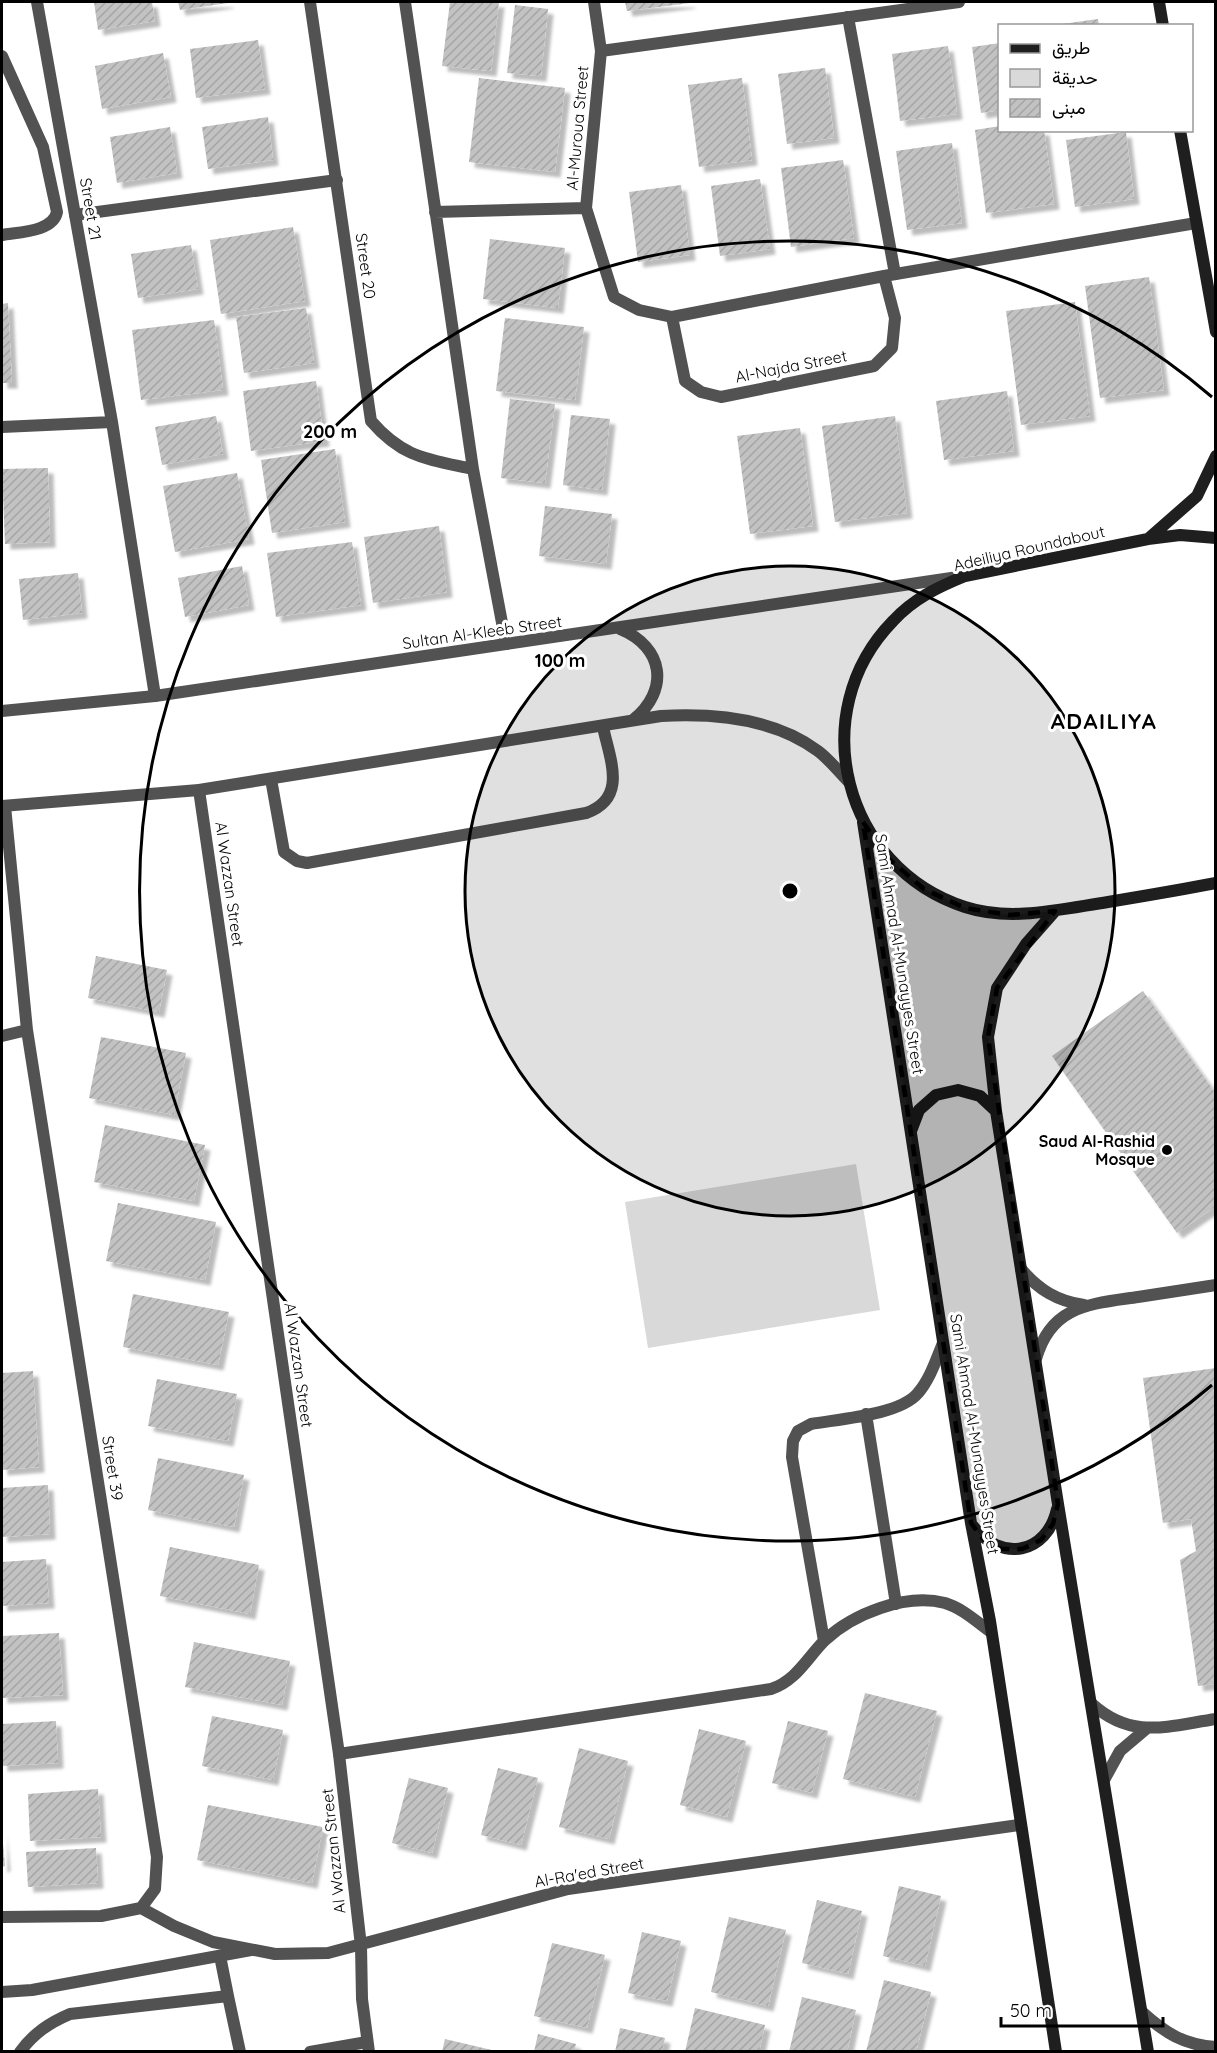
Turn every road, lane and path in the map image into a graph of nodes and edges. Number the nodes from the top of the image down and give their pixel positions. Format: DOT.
graph roads {
  1 [pos="37,2"];
  2 [pos="310,2"];
  3 [pos="405,2"];
  4 [pos="594,2"];
  5 [pos="959,2"];
  6 [pos="1159,2"];
  7 [pos="848,17"];
  8 [pos="1163,24"];
  9 [pos="601,51"];
  10 [pos="2,57"];
  11 [pos="1180,132"];
  12 [pos="63,143"];
  13 [pos="44,147"];
  14 [pos="338,180"];
  15 [pos="586,208"];
  16 [pos="435,212"];
  17 [pos="75,215"];
  18 [pos="1196,223"];
  19 [pos="2,236"];
  20 [pos="890,275"];
  21 [pos="672,317"];
  22 [pos="1215,332"];
  23 [pos="112,422"];
  24 [pos="2,427"];
  25 [pos="1215,456"];
  26 [pos="473,469"];
  27 [pos="1215,538"];
  28 [pos="1148,539"];
  29 [pos="965,576"];
  30 [pos="620,629"];
  31 [pos="506,644"];
  32 [pos="155,696"];
  33 [pos="2,711"];
  34 [pos="632,721"];
  35 [pos="603,727"];
  36 [pos="271,778"];
  37 [pos="848,781"];
  38 [pos="200,790"];
  39 [pos="3,806"];
  40 [pos="863,822"];
  41 [pos="1215,883"];
  42 [pos="1055,911"];
  43 [pos="27,1030"];
  44 [pos="2,1036"];
  45 [pos="996,1111"];
  46 [pos="911,1131"];
  47 [pos="1021,1269"];
  48 [pos="1215,1285"];
  49 [pos="1084,1305"];
  50 [pos="943,1343"];
  51 [pos="1036,1359"];
  52 [pos="866,1414"];
  53 [pos="1058,1504"];
  54 [pos="970,1523"];
  55 [pos="896,1604"];
  56 [pos="992,1632"];
  57 [pos="824,1641"];
  58 [pos="1092,1704"];
  59 [pos="1215,1719"];
  60 [pos="1146,1729"];
  61 [pos="339,1754"];
  62 [pos="1104,1780"];
  63 [pos="1019,1825"];
  64 [pos="141,1908"];
  65 [pos="2,1917"];
  66 [pos="361,1946"];
  67 [pos="251,1950"];
  68 [pos="220,1956"];
  69 [pos="2,1992"];
  70 [pos="228,1996"];
  71 [pos="1142,2012"];
  72 [pos="1215,2046"];
  73 [pos="368,2047"];
  74 [pos="1201,2048"];
  75 [pos="20,2052"];
  76 [pos="240,2052"];
  77 [pos="310,2052"];
  78 [pos="1056,2052"];
  79 [pos="1148,2052"];
  1 -- 12 [label="street, Street 21"];
  2 -- 14 [label="street, Street 20"];
  3 -- 16 [label="street"];
  4 -- 9 [label="street, Al-Muroua Street"];
  5 -- 7 [label="street, Al-Muroua Street"];
  6 -- 8 [label="main road"];
  7 -- 9 [label="street, Al-Muroua Street"];
  7 -- 20 [label="street"];
  9 -- 15 [label="street, Al-Muroua Street"];
  10 -- 13 [label="street"];
  11 -- 18 [label="main road"];
  12 -- 13 [label="street"];
  12 -- 17 [label="street, Street 21"];
  13 -- 19 [label="street"];
  14 -- 17 [label="street"];
  14 -- 26 [label="street, Street 20"];
  15 -- 16 [label="street, Al-Muroua Street"];
  15 -- 21 [label="street, Al-Muroua Street"];
  16 -- 26 [label="street"];
  17 -- 23 [label="street, Street 21"];
  18 -- 20 [label="street"];
  18 -- 22 [label="main road"];
  20 -- 21 [label="street"];
  20 -- 21 [label="street, Al-Najda Street"];
  23 -- 24 [label="street"];
  23 -- 32 [label="street, Street 21"];
  25 -- 28 [label="main road"];
  26 -- 31 [label="street"];
  27 -- 28 [label="main road, Adeiliya Roundabout"];
  28 -- 29 [label="main road, Adeiliya Roundabout"];
  29 -- 30 [label="street, Sultan Al-Kleeb Street"];
  29 -- 37 [label="main road, Adeiliya Roundabout"];
  30 -- 31 [label="street, Sultan Al-Kleeb Street"];
  30 -- 34 [label="street"];
  31 -- 32 [label="street, Sultan Al-Kleeb Street"];
  32 -- 33 [label="street, Sultan Al-Kleeb Street"];
  34 -- 35 [label="street"];
  34 -- 37 [label="street"];
  35 -- 36 [label="street"];
  35 -- 36 [label="street"];
  36 -- 38 [label="street"];
  37 -- 40 [label="main road, Adeiliya Roundabout"];
  38 -- 39 [label="street"];
  38 -- 61 [label="street, Al Wazzan Street"];
  39 -- 43 [label="street, Street 39"];
  40 -- 42 [label="main road, Adeiliya Roundabout"];
  40 -- 46 [label="main road, Sami Ahmad Al-Munayyes Street"];
  41 -- 42 [label="main road, Adeiliya Roundabout"];
  42 -- 45 [label="main road"];
  43 -- 44 [label="street"];
  43 -- 64 [label="street, Street 39"];
  45 -- 46 [label="main road"];
  45 -- 47 [label="main road"];
  46 -- 50 [label="main road, Sami Ahmad Al-Munayyes Street"];
  47 -- 49 [label="street"];
  47 -- 51 [label="main road"];
  48 -- 49 [label="street"];
  49 -- 51 [label="street"];
  50 -- 52 [label="street"];
  50 -- 54 [label="main road, Sami Ahmad Al-Munayyes Street"];
  51 -- 53 [label="main road"];
  52 -- 55 [label="street"];
  52 -- 57 [label="street"];
  53 -- 54 [label="main road"];
  53 -- 58 [label="main road"];
  54 -- 56 [label="main road, Sami Ahmad Al-Munayyes Street"];
  55 -- 56 [label="street"];
  55 -- 57 [label="street"];
  56 -- 63 [label="main road, Sami Ahmad Al-Munayyes Street"];
  57 -- 61 [label="street"];
  58 -- 60 [label="street"];
  58 -- 62 [label="main road"];
  59 -- 60 [label="street"];
  60 -- 62 [label="street"];
  61 -- 66 [label="street, Al Wazzan Street"];
  62 -- 71 [label="main road"];
  63 -- 66 [label="street, Al-Ra'ed Street"];
  63 -- 78 [label="main road, Sami Ahmad Al-Munayyes Street"];
  64 -- 65 [label="street"];
  64 -- 67 [label="street, Al-Ra'ed Street"];
  66 -- 67 [label="street, Al-Ra'ed Street"];
  66 -- 73 [label="street, Al Wazzan Street"];
  67 -- 68 [label="street"];
  68 -- 69 [label="street"];
  68 -- 70 [label="street"];
  70 -- 75 [label="street"];
  70 -- 76 [label="street"];
  71 -- 74 [label="street"];
  71 -- 79 [label="main road"];
  72 -- 74 [label="street"];
  73 -- 77 [label="street"];
}
